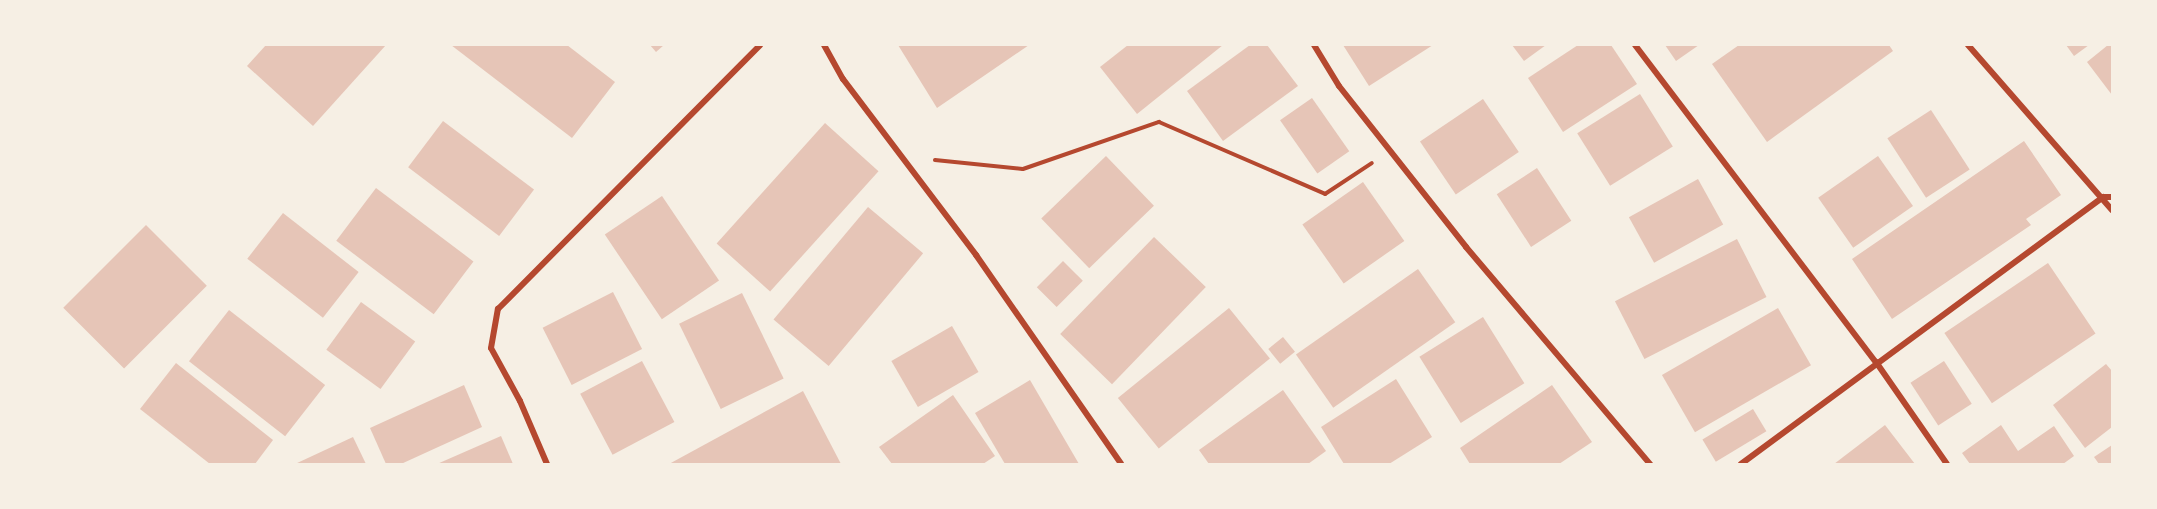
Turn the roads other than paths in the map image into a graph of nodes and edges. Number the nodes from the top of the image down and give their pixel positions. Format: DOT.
graph roads {
  1 [pos="760,45"];
  2 [pos="824,45"];
  3 [pos="1314,45"];
  4 [pos="1635,45"];
  5 [pos="1968,45"];
  6 [pos="2103,197"];
  7 [pos="2112,197"];
  8 [pos="2112,210"];
  9 [pos="1876,362"];
  10 [pos="547,464"];
  11 [pos="1121,464"];
  12 [pos="1650,464"];
  13 [pos="1741,464"];
  14 [pos="1947,464"];
  1 -- 10 [label="street"];
  2 -- 11 [label="street"];
  3 -- 12 [label="street"];
  4 -- 9 [label="street"];
  5 -- 6 [label="street"];
  6 -- 7 [label="street"];
  6 -- 8 [label="street"];
  6 -- 9 [label="street"];
  9 -- 13 [label="street"];
  9 -- 14 [label="street"];
}
